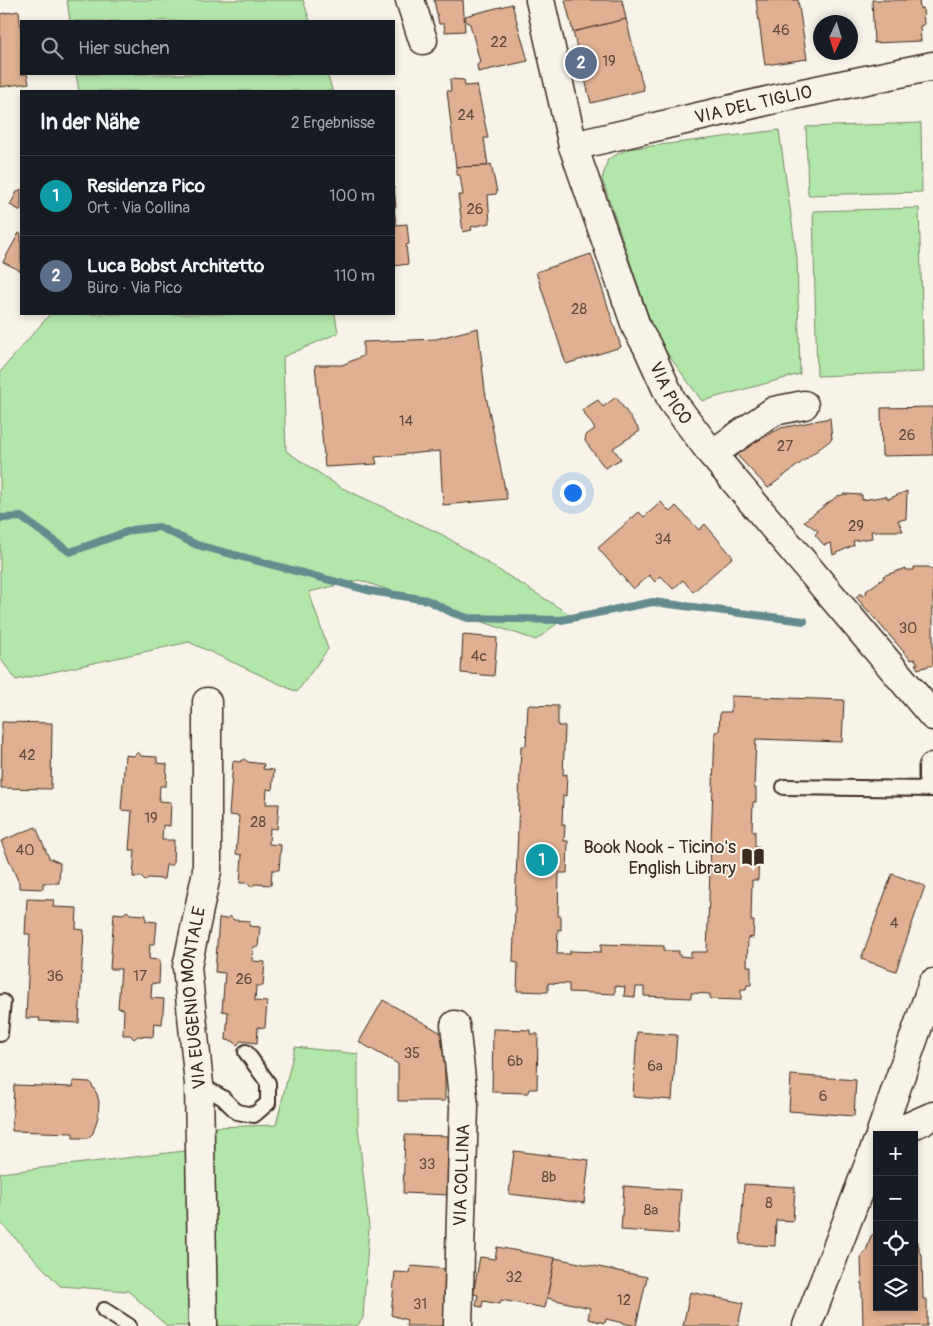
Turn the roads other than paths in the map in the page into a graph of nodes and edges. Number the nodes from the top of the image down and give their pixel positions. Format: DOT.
graph roads {
  1 [pos="410,0"];
  2 [pos="540,0"];
  3 [pos="423,40"];
  4 [pos="933,66"];
  5 [pos="573,146"];
  6 [pos="804,405"];
  7 [pos="712,454"];
  8 [pos="208,702"];
  9 [pos="933,716"];
  10 [pos="933,767"];
  11 [pos="933,777"];
  12 [pos="784,787"];
  13 [pos="933,789"];
  14 [pos="933,983"];
  15 [pos="3,1002"];
  16 [pos="455,1025"];
  17 [pos="0,1034"];
  18 [pos="246,1052"];
  19 [pos="199,1084"];
  20 [pos="933,1116"];
  21 [pos="881,1131"];
  22 [pos="899,1131"];
  23 [pos="873,1153"];
  24 [pos="104,1310"];
  25 [pos="129,1326"];
  26 [pos="203,1326"];
  27 [pos="458,1326"];
  28 [pos="807,1326"];
  1 -- 3 [label="street"];
  2 -- 5 [label="street, VIA PICO"];
  4 -- 5 [label="street, VIA DEL TIGLIO"];
  5 -- 7 [label="street, VIA PICO"];
  6 -- 7 [label="street"];
  7 -- 9 [label="street, VIA PICO"];
  8 -- 19 [label="street, VIA EUGENIO MONTALE"];
  10 -- 11 [label="street"];
  12 -- 13 [label="lane"];
  14 -- 21 [label="street"];
  15 -- 17 [label="lane"];
  16 -- 27 [label="street, VIA COLLINA"];
  18 -- 19 [label="lane"];
  19 -- 26 [label="street, VIA EUGENIO MONTALE"];
  20 -- 22 [label="street"];
  23 -- 28 [label="street"];
  24 -- 25 [label="lane"];
}
